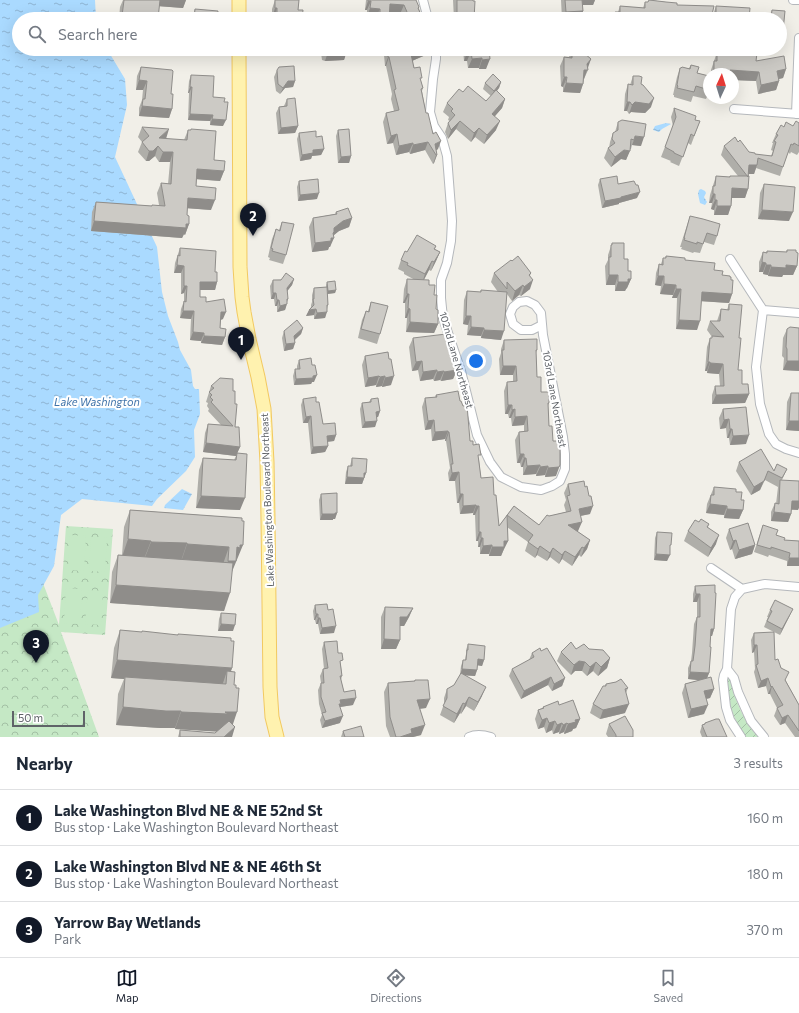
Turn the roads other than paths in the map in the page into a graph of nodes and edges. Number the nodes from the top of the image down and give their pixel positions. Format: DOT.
graph roads {
  1 [pos="239,0"];
  2 [pos="423,0"];
  3 [pos="793,0"];
  4 [pos="799,0"];
  5 [pos="239,12"];
  6 [pos="426,12"];
  7 [pos="799,38"];
  8 [pos="239,56"];
  9 [pos="436,56"];
  10 [pos="734,109"];
  11 [pos="798,114"];
  12 [pos="730,260"];
  13 [pos="763,310"];
  14 [pos="799,314"];
  15 [pos="542,325"];
  16 [pos="799,453"];
  17 [pos="501,477"];
  18 [pos="711,568"];
  19 [pos="799,587"];
  20 [pos="742,590"];
  21 [pos="727,669"];
  22 [pos="277,737"];
  23 [pos="469,737"];
  24 [pos="491,737"];
  25 [pos="741,737"];
  26 [pos="764,737"];
  1 -- 5 [label="main road"];
  2 -- 6 [label="street"];
  3 -- 4 [label="street"];
  7 -- 11 [label="street"];
  8 -- 22 [label="main road, Lake Washington Boulevard Northeast"];
  9 -- 17 [label="street, 102nd Lane Northeast"];
  10 -- 11 [label="street"];
  12 -- 13 [label="street"];
  13 -- 14 [label="street"];
  13 -- 16 [label="street"];
  15 -- 17 [label="street, 103rd Lane Northeast"];
  18 -- 20 [label="street"];
  19 -- 20 [label="street"];
  20 -- 21 [label="street"];
  21 -- 25 [label="street"];
  21 -- 26 [label="street"];
  23 -- 24 [label="street"];
}
